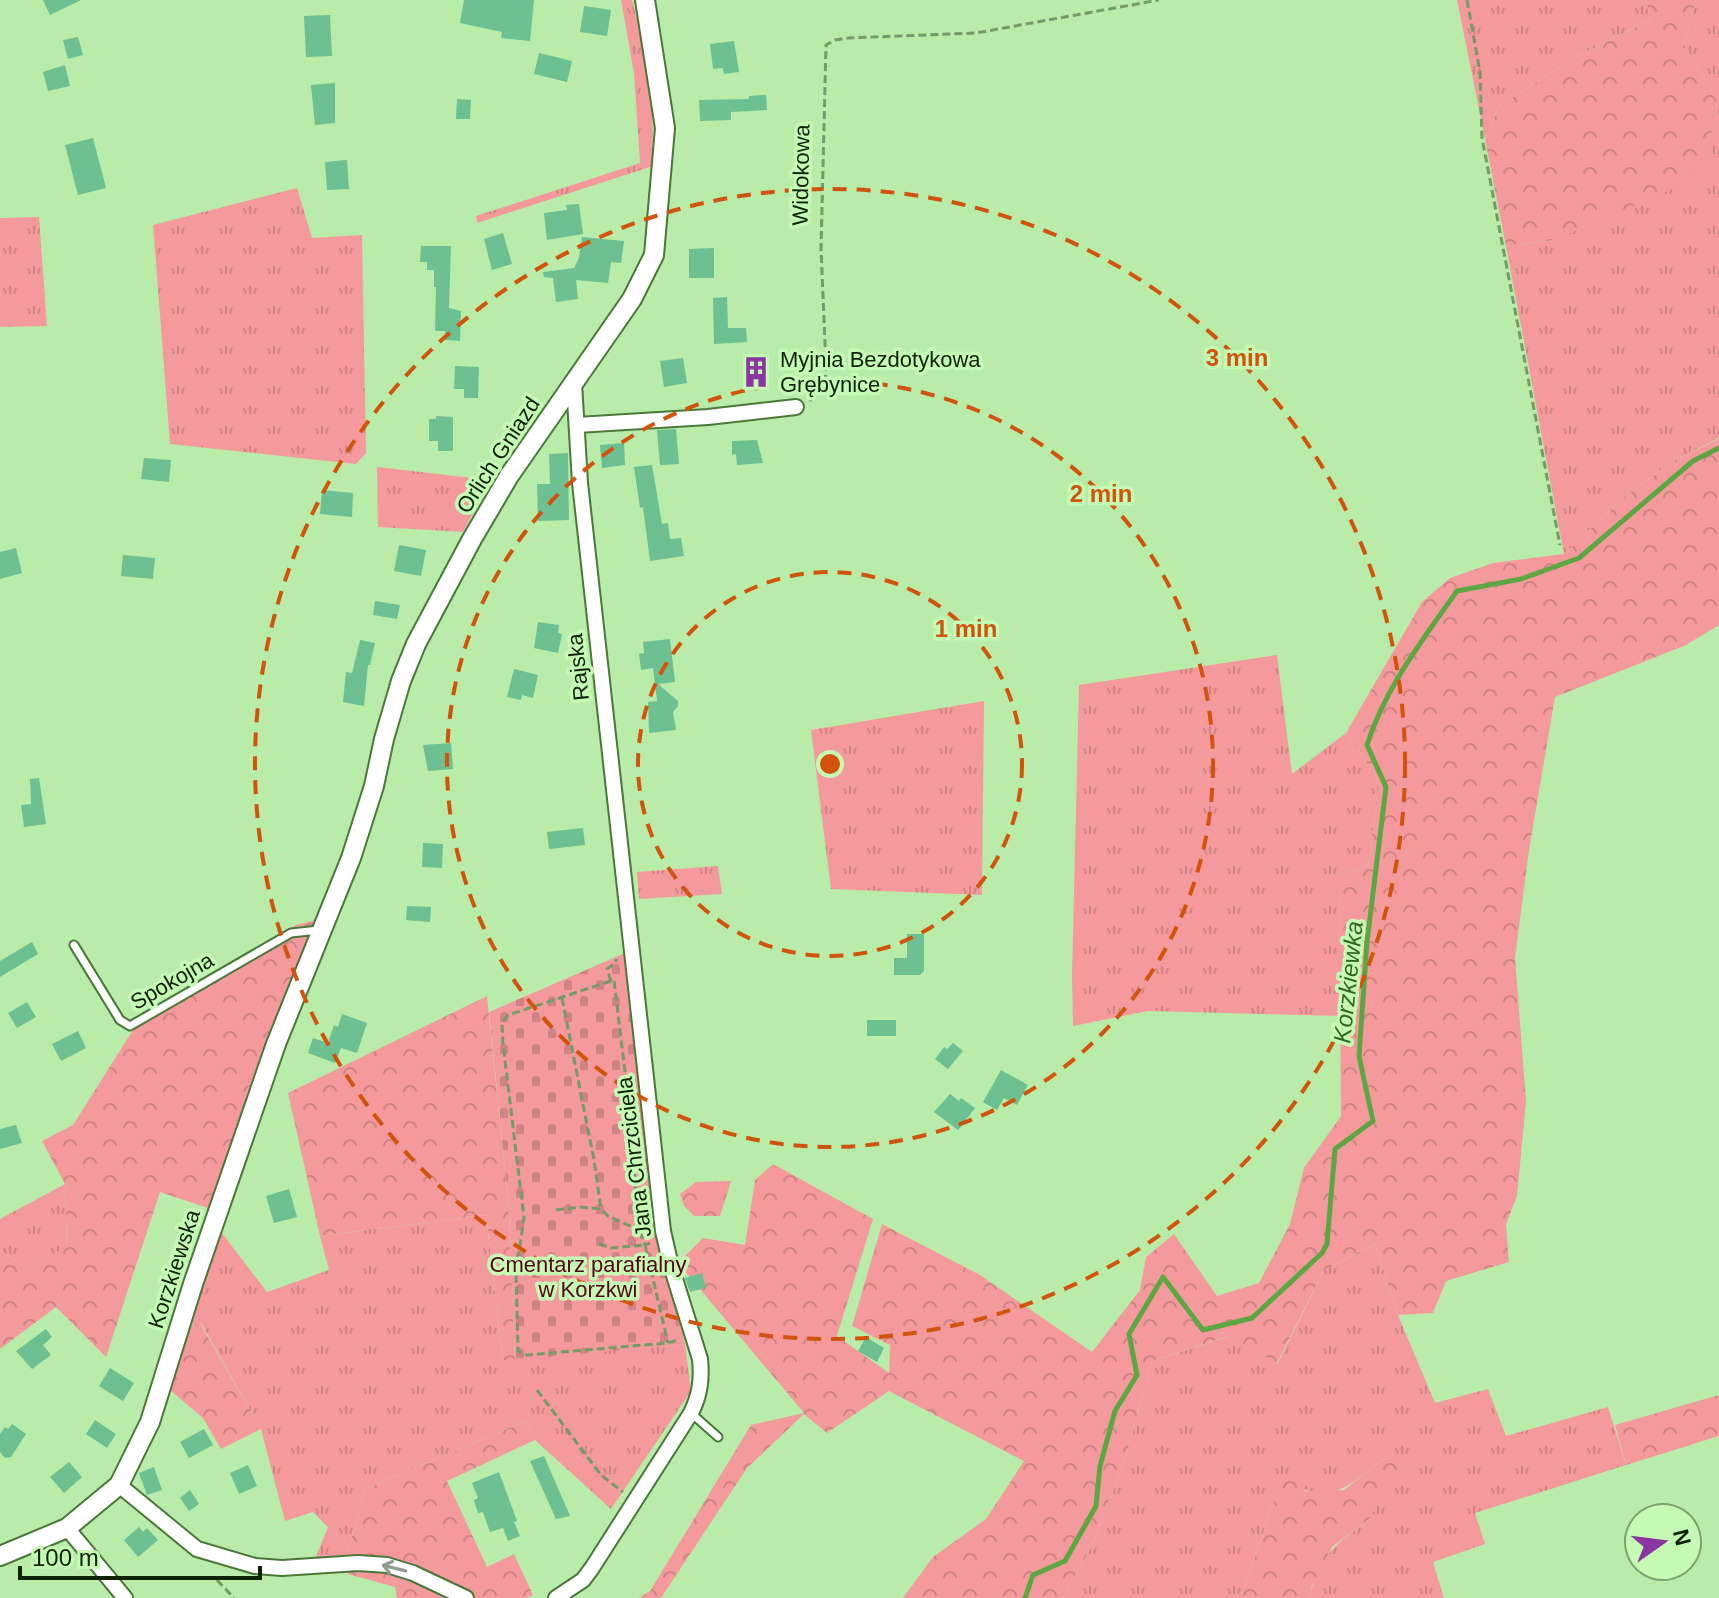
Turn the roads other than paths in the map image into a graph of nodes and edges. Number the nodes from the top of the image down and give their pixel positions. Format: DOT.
graph roads {
  1 [pos="645,0"];
  2 [pos="574,383"];
  3 [pos="796,407"];
  4 [pos="577,425"];
  5 [pos="321,933"];
  6 [pos="74,945"];
  7 [pos="631,946"];
  8 [pos="691,1413"];
  9 [pos="718,1437"];
  10 [pos="119,1485"];
  11 [pos="67,1528"];
  12 [pos="0,1556"];
  13 [pos="573,1594"];
  14 [pos="125,1598"];
  15 [pos="466,1598"];
  16 [pos="556,1598"];
  1 -- 2 [label="street, Orlich Gniazd"];
  2 -- 4 [label="street, Rajska"];
  2 -- 5 [label="street, Orlich Gniazd"];
  3 -- 4 [label="street"];
  4 -- 7 [label="street, Rajska"];
  5 -- 6 [label="lane, Spokojna"];
  5 -- 10 [label="street, Korzkiewska"];
  7 -- 8 [label="street, Jana Chrzciciela"];
  8 -- 9 [label="lane"];
  8 -- 13 [label="street, Jana Chrzciciela"];
  10 -- 11 [label="street, Korzkiewska"];
  15 -- 10 [label="street, one-way"];
  11 -- 12 [label="street, Korzkiewska"];
  11 -- 14 [label="street"];
  13 -- 16 [label="street, Jana Chrzciciela"];
}
